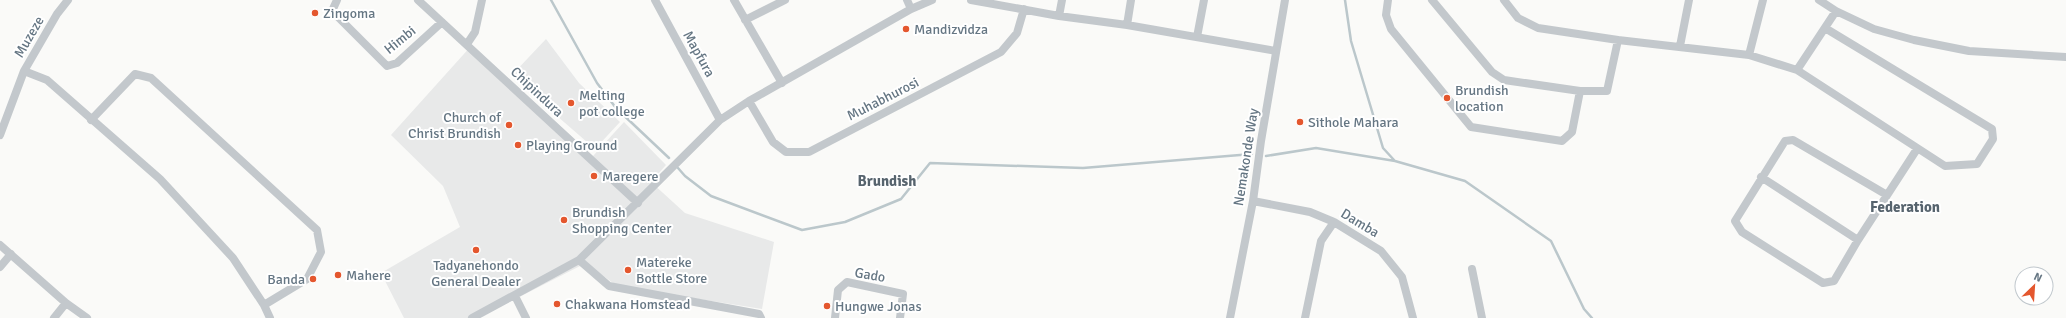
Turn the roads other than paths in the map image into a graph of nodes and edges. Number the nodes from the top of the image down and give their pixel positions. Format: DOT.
graph roads {
  1 [pos="68,0"];
  2 [pos="337,0"];
  3 [pos="418,0"];
  4 [pos="482,0"];
  5 [pos="655,0"];
  6 [pos="734,0"];
  7 [pos="786,0"];
  8 [pos="907,0"];
  9 [pos="932,0"];
  10 [pos="971,0"];
  11 [pos="1062,0"];
  12 [pos="1131,0"];
  13 [pos="1204,0"];
  14 [pos="1285,0"];
  15 [pos="1388,0"];
  16 [pos="1432,0"];
  17 [pos="1504,0"];
  18 [pos="1689,0"];
  19 [pos="1762,0"];
  20 [pos="1819,0"];
  21 [pos="911,9"];
  22 [pos="1024,9"];
  23 [pos="1836,11"];
  24 [pos="1059,16"];
  25 [pos="745,20"];
  26 [pos="442,22"];
  27 [pos="1127,25"];
  28 [pos="1825,28"];
  29 [pos="1197,37"];
  30 [pos="1618,40"];
  31 [pos="467,44"];
  32 [pos="1680,46"];
  33 [pos="1276,51"];
  34 [pos="1750,55"];
  35 [pos="2066,57"];
  36 [pos="1797,70"];
  37 [pos="24,71"];
  38 [pos="782,83"];
  39 [pos="1580,91"];
  40 [pos="749,101"];
  41 [pos="91,120"];
  42 [pos="720,120"];
  43 [pos="0,135"];
  44 [pos="1917,149"];
  45 [pos="1761,177"];
  46 [pos="1887,195"];
  47 [pos="1253,201"];
  48 [pos="638,204"];
  49 [pos="1334,222"];
  50 [pos="1858,240"];
  51 [pos="0,245"];
  52 [pos="11,254"];
  53 [pos="579,260"];
  54 [pos="0,267"];
  55 [pos="1472,269"];
  56 [pos="515,296"];
  57 [pos="66,303"];
  58 [pos="264,305"];
  59 [pos="54,318"];
  60 [pos="87,318"];
  61 [pos="270,318"];
  62 [pos="472,318"];
  63 [pos="526,318"];
  64 [pos="761,318"];
  65 [pos="835,318"];
  66 [pos="900,318"];
  67 [pos="1230,318"];
  68 [pos="1305,318"];
  69 [pos="1413,318"];
  70 [pos="1482,318"];
  1 -- 37 [label="street, Muzeze"];
  2 -- 26 [label="street, Himbi"];
  3 -- 26 [label="street, Chipindura"];
  4 -- 31 [label="street"];
  5 -- 42 [label="street, Mapfura"];
  6 -- 25 [label="street"];
  7 -- 25 [label="street"];
  8 -- 21 [label="street"];
  9 -- 21 [label="street"];
  10 -- 22 [label="street"];
  11 -- 24 [label="street"];
  12 -- 27 [label="street"];
  13 -- 29 [label="street"];
  14 -- 33 [label="street, Nemakonde Way"];
  15 -- 39 [label="street"];
  16 -- 39 [label="street"];
  17 -- 30 [label="street"];
  18 -- 32 [label="street"];
  19 -- 34 [label="street"];
  20 -- 23 [label="street"];
  21 -- 38 [label="street"];
  22 -- 24 [label="street"];
  22 -- 40 [label="street, Muhabhurosi"];
  23 -- 28 [label="street"];
  23 -- 35 [label="street"];
  24 -- 27 [label="street"];
  25 -- 38 [label="street"];
  26 -- 31 [label="street, Chipindura"];
  27 -- 29 [label="street"];
  28 -- 36 [label="street"];
  28 -- 44 [label="street"];
  29 -- 33 [label="street"];
  30 -- 32 [label="street"];
  30 -- 39 [label="street"];
  31 -- 48 [label="street, Chipindura"];
  32 -- 34 [label="street"];
  33 -- 47 [label="street, Nemakonde Way"];
  34 -- 36 [label="street"];
  36 -- 44 [label="street"];
  37 -- 41 [label="street"];
  37 -- 43 [label="street, Muzeze"];
  38 -- 40 [label="street"];
  40 -- 42 [label="street"];
  41 -- 58 [label="street"];
  41 -- 58 [label="street"];
  42 -- 48 [label="street"];
  44 -- 46 [label="street"];
  45 -- 46 [label="street"];
  45 -- 50 [label="street"];
  45 -- 50 [label="street"];
  46 -- 50 [label="street"];
  47 -- 49 [label="street, Damba"];
  47 -- 67 [label="street, Nemakonde Way"];
  48 -- 53 [label="street"];
  49 -- 68 [label="street"];
  49 -- 69 [label="street, Damba"];
  51 -- 52 [label="street"];
  52 -- 54 [label="street"];
  52 -- 57 [label="street"];
  53 -- 56 [label="street"];
  53 -- 64 [label="street"];
  55 -- 70 [label="street"];
  56 -- 62 [label="street"];
  56 -- 63 [label="street"];
  57 -- 59 [label="street"];
  57 -- 60 [label="street"];
  58 -- 61 [label="street"];
  65 -- 66 [label="street, Gado"];
}
